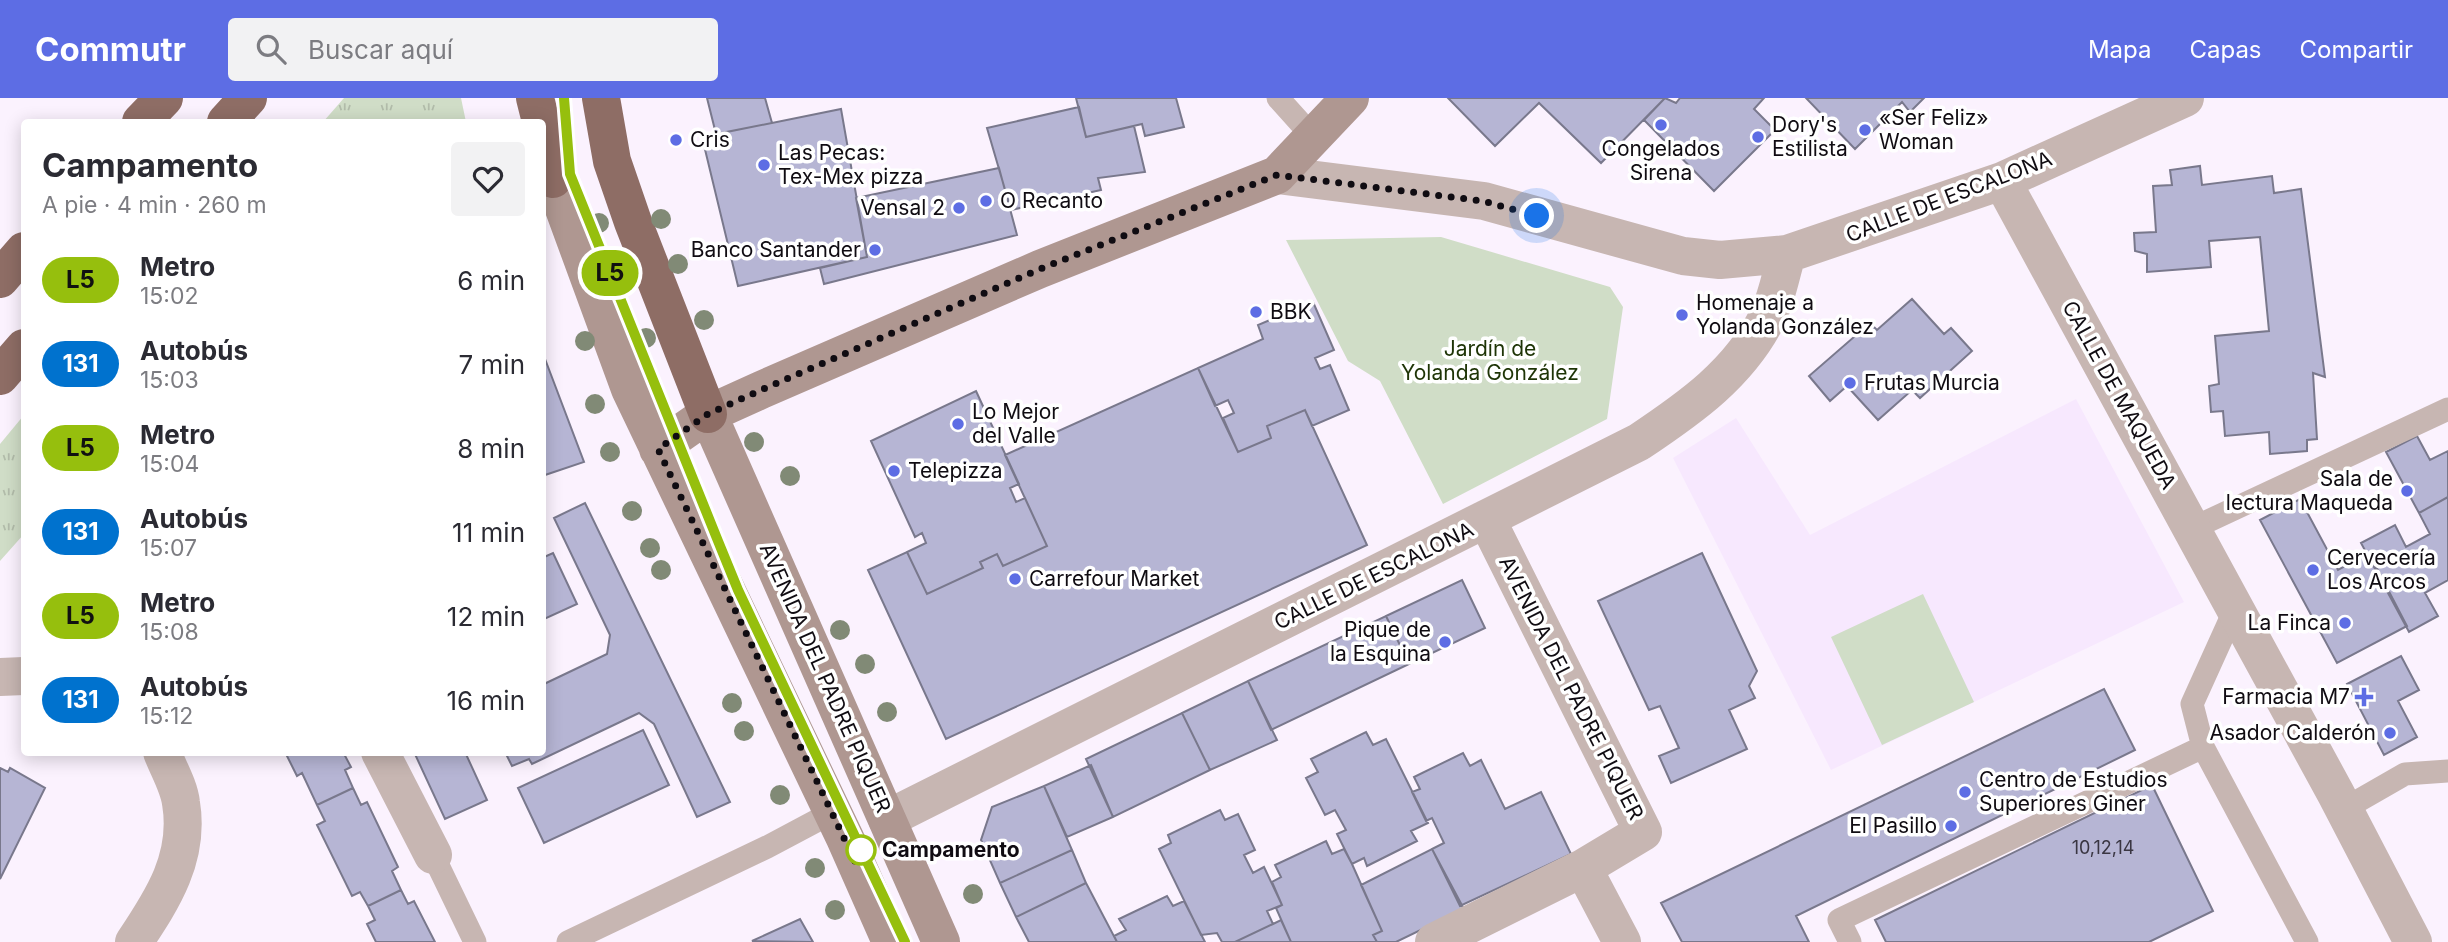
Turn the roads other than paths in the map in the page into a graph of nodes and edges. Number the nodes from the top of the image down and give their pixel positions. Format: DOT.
graph roads {
  1 [pos="164,98"];
  2 [pos="248,98"];
  3 [pos="535,98"];
  4 [pos="601,98"];
  5 [pos="1278,98"];
  6 [pos="2185,98"];
  7 [pos="1331,111"];
  8 [pos="144,119"];
  9 [pos="229,119"];
  10 [pos="540,119"];
  11 [pos="1277,175"];
  12 [pos="548,179"];
  13 [pos="2002,181"];
  14 [pos="21,254"];
  15 [pos="1787,254"];
  16 [pos="0,278"];
  17 [pos="21,352"];
  18 [pos="0,376"];
  19 [pos="2448,408"];
  20 [pos="708,414"];
  21 [pos="658,449"];
  22 [pos="1487,520"];
  23 [pos="2191,529"];
  24 [pos="2235,609"];
  25 [pos="21,676"];
  26 [pos="0,677"];
  27 [pos="2203,747"];
  28 [pos="164,756"];
  29 [pos="382,756"];
  30 [pos="2448,771"];
  31 [pos="2344,809"];
  32 [pos="833,813"];
  33 [pos="887,819"];
  34 [pos="433,855"];
  35 [pos="1583,868"];
  36 [pos="134,942"];
  37 [pos="475,942"];
  38 [pos="568,942"];
  39 [pos="891,942"];
  40 [pos="941,942"];
  41 [pos="1434,942"];
  42 [pos="1622,942"];
  43 [pos="1850,942"];
  44 [pos="2307,942"];
  45 [pos="2413,942"];
  1 -- 8 [label="highway"];
  2 -- 9 [label="highway"];
  3 -- 10 [label="highway"];
  4 -- 20 [label="highway"];
  5 -- 7 [label="lane"];
  6 -- 13 [label="street, CALLE DE ESCALONA"];
  7 -- 11 [label="street"];
  11 -- 15 [label="street, CALLE DE ESCALONA"];
  11 -- 20 [label="street"];
  12 -- 21 [label="street"];
  13 -- 15 [label="street, CALLE DE ESCALONA"];
  13 -- 23 [label="street, CALLE DE MAQUEDA"];
  14 -- 16 [label="highway"];
  15 -- 22 [label="street, CALLE DE ESCALONA"];
  17 -- 18 [label="highway"];
  19 -- 23 [label="lane"];
  20 -- 21 [label="street"];
  20 -- 33 [label="street, AVENIDA DEL PADRE PIQUER"];
  21 -- 32 [label="street"];
  22 -- 33 [label="street, CALLE DE ESCALONA"];
  22 -- 35 [label="street, AVENIDA DEL PADRE PIQUER"];
  23 -- 24 [label="street, CALLE DE MAQUEDA"];
  24 -- 27 [label="lane"];
  24 -- 31 [label="street, CALLE DE MAQUEDA"];
  25 -- 26 [label="street"];
  27 -- 43 [label="lane"];
  27 -- 44 [label="lane"];
  28 -- 36 [label="street"];
  29 -- 34 [label="street"];
  30 -- 31 [label="lane"];
  31 -- 45 [label="street, CALLE DE MAQUEDA"];
  32 -- 38 [label="lane"];
  32 -- 39 [label="street"];
  33 -- 40 [label="street, AVENIDA DEL PADRE PIQUER"];
  34 -- 37 [label="lane"];
  35 -- 41 [label="street, AVENIDA DEL PADRE PIQUER"];
  35 -- 42 [label="street"];
}
